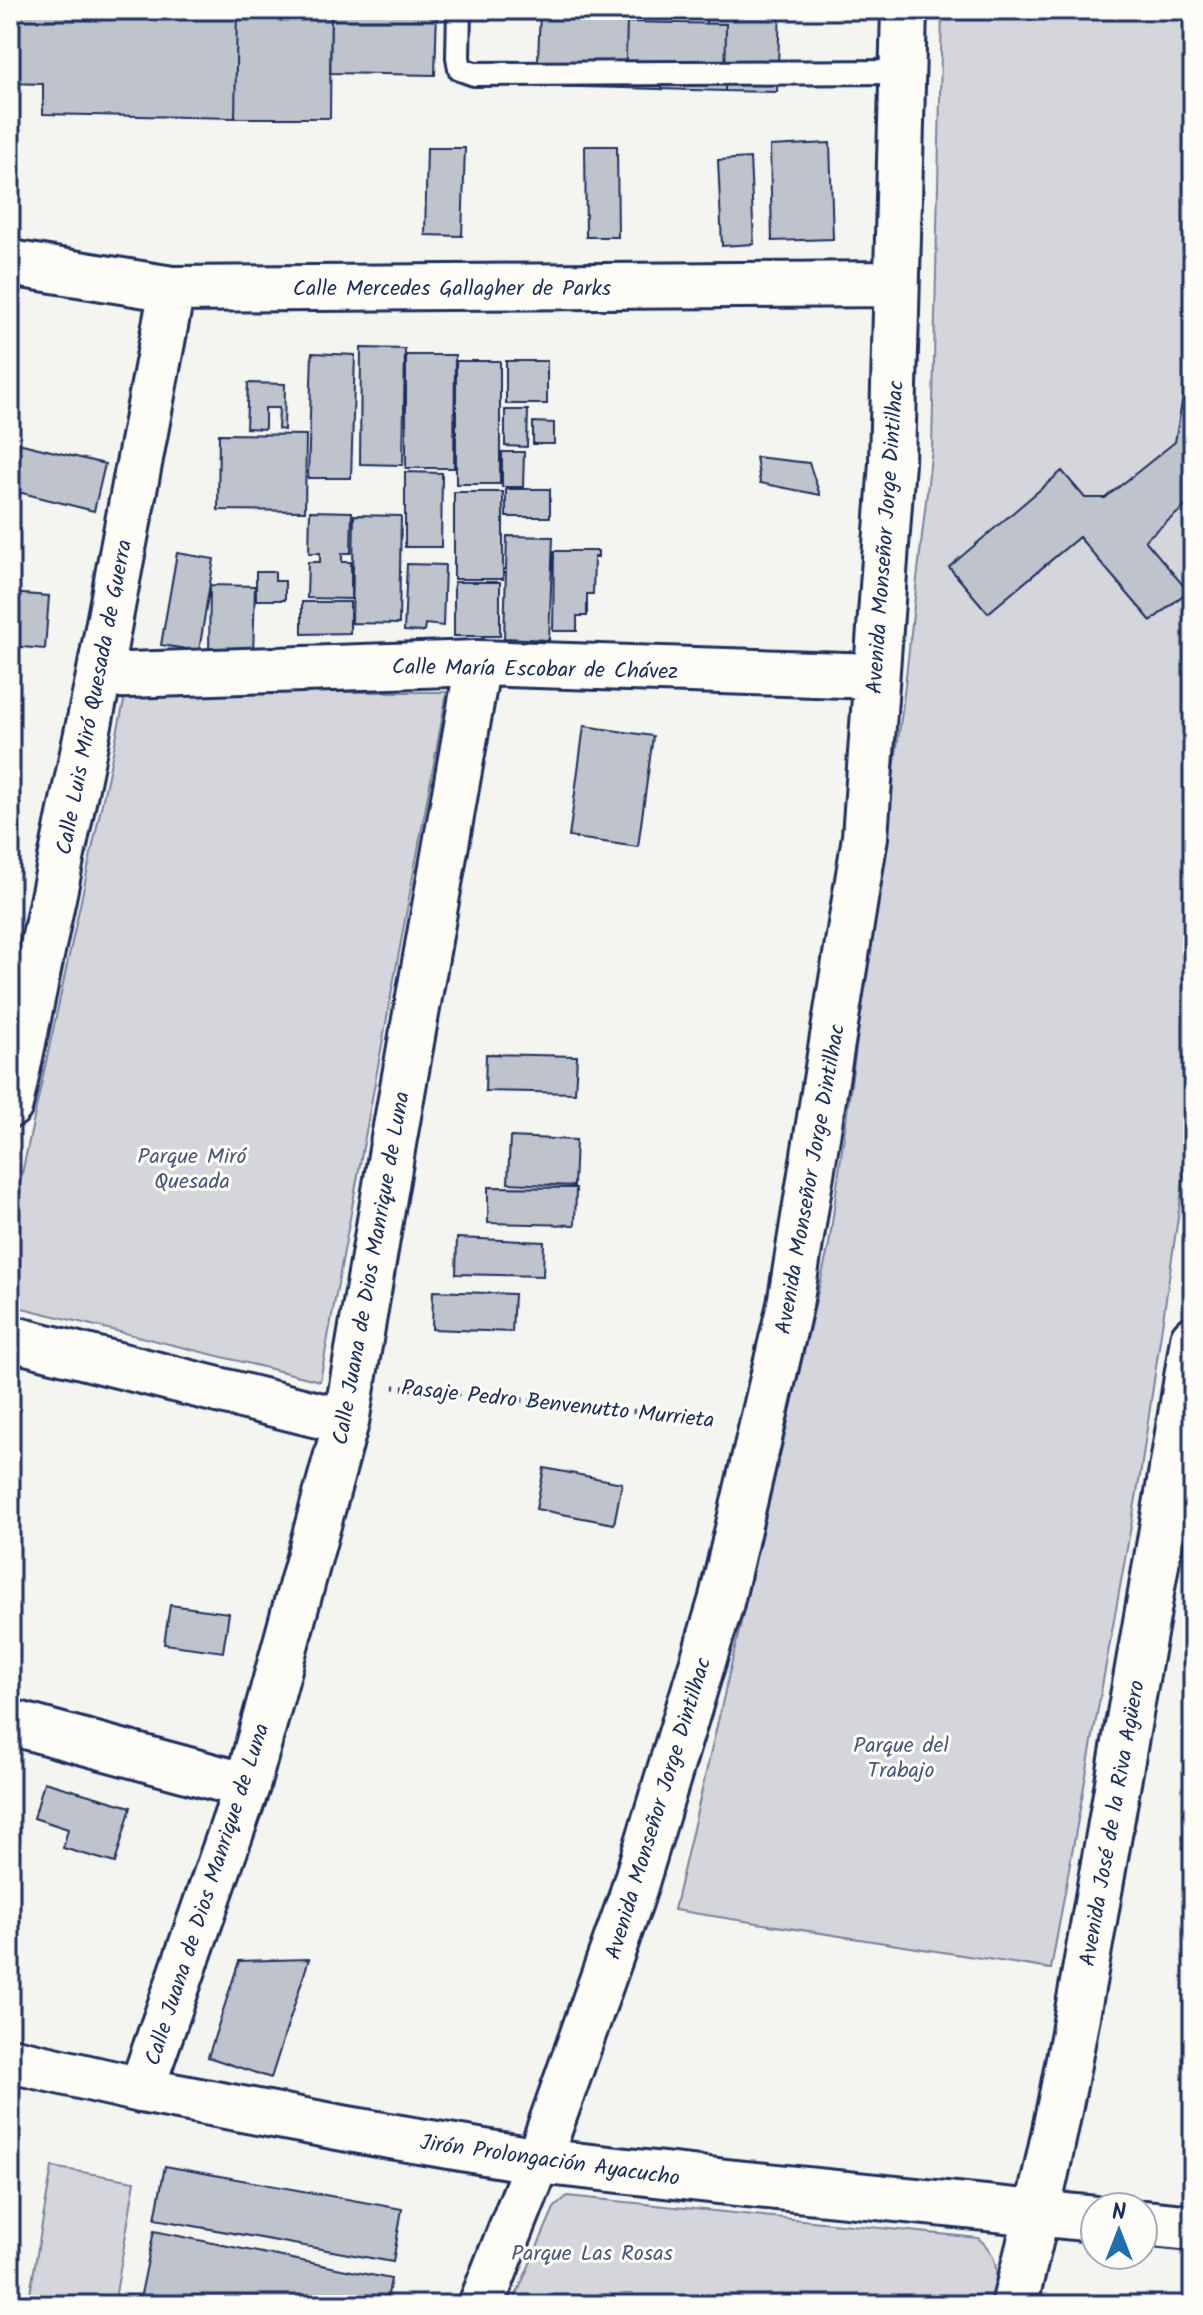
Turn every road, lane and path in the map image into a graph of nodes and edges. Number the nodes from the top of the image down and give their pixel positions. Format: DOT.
graph roads {
  1 [pos="459,10"];
  2 [pos="904,10"];
  3 [pos="902,72"];
  4 [pos="10,263"];
  5 [pos="896,284"];
  6 [pos="172,289"];
  7 [pos="478,663"];
  8 [pos="99,676"];
  9 [pos="876,676"];
  10 [pos="10,1105"];
  11 [pos="10,1338"];
  12 [pos="1193,1339"];
  13 [pos="350,1402"];
  14 [pos="762,1424"];
  15 [pos="1184,1457"];
  16 [pos="10,1722"];
  17 [pos="247,1786"];
  18 [pos="10,2060"];
  19 [pos="141,2090"];
  20 [pos="538,2161"];
  21 [pos="1038,2214"];
  22 [pos="1079,2218"];
  23 [pos="1159,2225"];
  24 [pos="1193,2228"];
  25 [pos="481,2305"];
  26 [pos="1014,2305"];
  1 -- 3 [label="lane"];
  2 -- 3 [label="street, Avenida Monseñor Jorge Dintilhac"];
  3 -- 5 [label="street, Avenida Monseñor Jorge Dintilhac"];
  4 -- 6 [label="street, Calle Mercedes Gallagher de Parks"];
  5 -- 6 [label="street, Calle Mercedes Gallagher de Parks"];
  5 -- 9 [label="street, Avenida Monseñor Jorge Dintilhac"];
  6 -- 8 [label="street, Calle Luis Miró Quesada de Guerra"];
  7 -- 8 [label="street, Calle María Escobar de Chávez"];
  7 -- 9 [label="street, Calle María Escobar de Chávez"];
  7 -- 13 [label="street, Calle Juana de Dios Manrique de Luna"];
  8 -- 10 [label="street, Calle Luis Miró Quesada de Guerra"];
  9 -- 14 [label="street, Avenida Monseñor Jorge Dintilhac"];
  11 -- 13 [label="street"];
  12 -- 15 [label="street, Avenida José de la Riva Agüero"];
  13 -- 14 [label="path, Pasaje Pedro Benvenutto Murrieta"];
  13 -- 17 [label="street, Calle Juana de Dios Manrique de Luna"];
  14 -- 20 [label="street, Avenida Monseñor Jorge Dintilhac"];
  15 -- 21 [label="street, Avenida José de la Riva Agüero"];
  16 -- 17 [label="street"];
  17 -- 19 [label="street, Calle Juana de Dios Manrique de Luna"];
  18 -- 19 [label="street, Jirón Prolongación Ayacucho"];
  19 -- 20 [label="street, Jirón Prolongación Ayacucho"];
  20 -- 21 [label="street, Jirón Prolongación Ayacucho"];
  20 -- 25 [label="street, Avenida Monseñor Jorge Dintilhac"];
  21 -- 22 [label="street, Jirón Prolongación Ayacucho"];
  21 -- 26 [label="street, Avenida José de la Riva Agüero"];
  23 -- 24 [label="street"];
}
